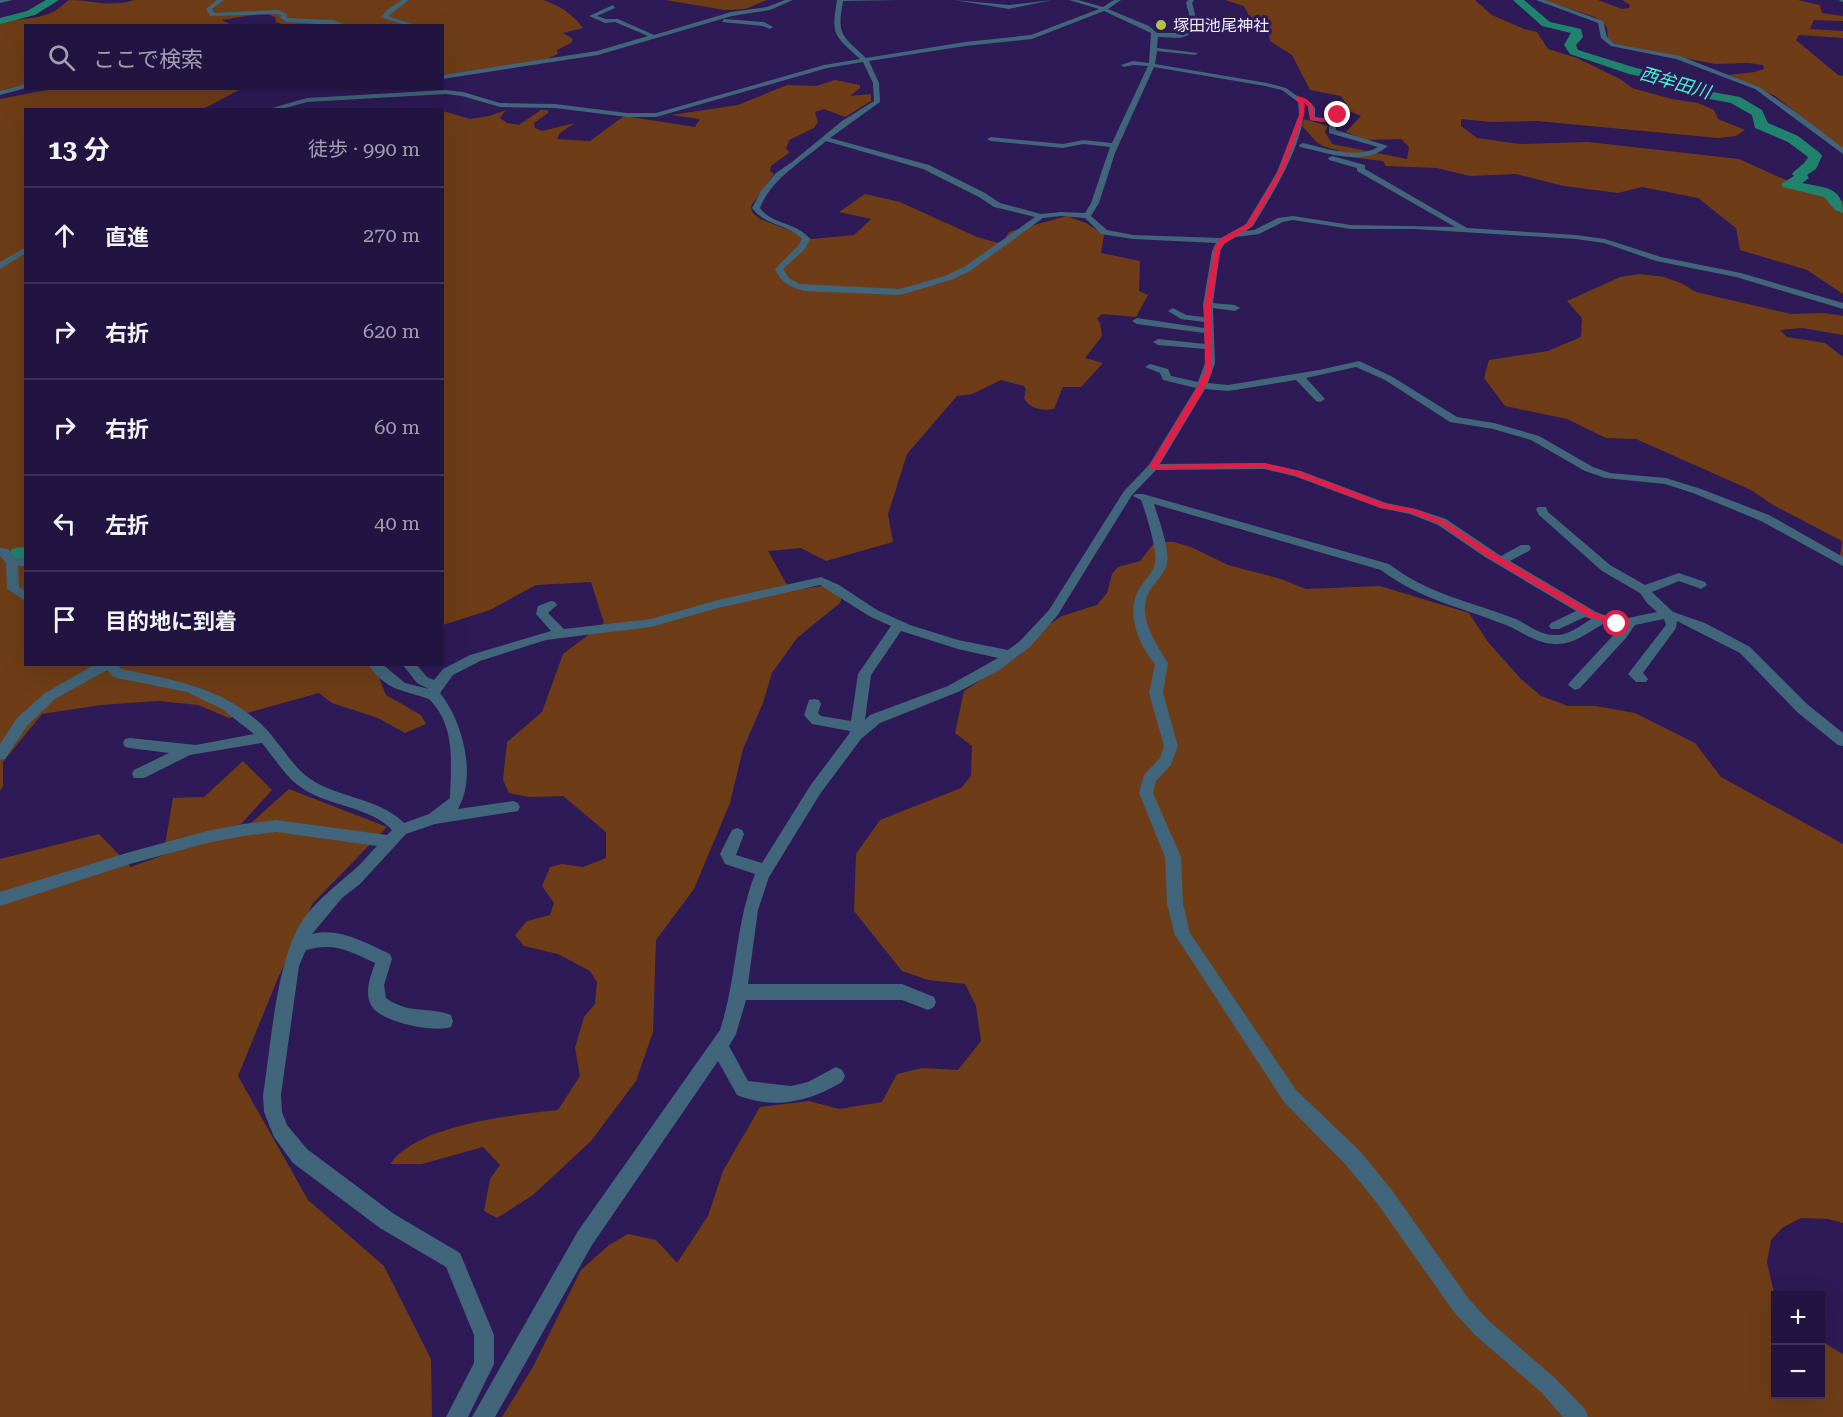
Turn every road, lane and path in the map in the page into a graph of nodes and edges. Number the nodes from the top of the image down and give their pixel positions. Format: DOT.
graph roads {
  1 [pos="10,0"];
  2 [pos="221,0"];
  3 [pos="406,0"];
  4 [pos="790,0"];
  5 [pos="840,0"];
  6 [pos="844,0"];
  7 [pos="896,0"];
  8 [pos="957,0"];
  9 [pos="1049,0"];
  10 [pos="1072,0"];
  11 [pos="1118,0"];
  12 [pos="1191,0"];
  13 [pos="1539,0"];
  14 [pos="0,1"];
  15 [pos="1102,9"];
  16 [pos="590,10"];
  17 [pos="772,17"];
  18 [pos="717,19"];
  19 [pos="728,21"];
  20 [pos="339,24"];
  21 [pos="409,24"];
  22 [pos="723,26"];
  23 [pos="1155,35"];
  24 [pos="652,36"];
  25 [pos="1153,49"];
  26 [pos="1195,53"];
  27 [pos="865,60"];
  28 [pos="1170,61"];
  29 [pos="1124,65"];
  30 [pos="1152,65"];
  31 [pos="1185,72"];
  32 [pos="444,76"];
  33 [pos="444,83"];
  34 [pos="24,87"];
  35 [pos="416,91"];
  36 [pos="0,93"];
  37 [pos="458,93"];
  38 [pos="1298,98"];
  39 [pos="276,108"];
  40 [pos="826,139"];
  41 [pos="991,139"];
  42 [pos="1292,143"];
  43 [pos="1114,145"];
  44 [pos="1303,145"];
  45 [pos="1843,152"];
  46 [pos="1041,216"];
  47 [pos="1087,216"];
  48 [pos="1465,230"];
  49 [pos="1234,236"];
  50 [pos="1222,241"];
  51 [pos="24,250"];
  52 [pos="0,266"];
  53 [pos="1208,305"];
  54 [pos="1843,306"];
  55 [pos="1235,308"];
  56 [pos="1173,310"];
  57 [pos="1208,320"];
  58 [pos="1137,321"];
  59 [pos="1209,331"];
  60 [pos="1158,342"];
  61 [pos="1209,346"];
  62 [pos="1150,367"];
  63 [pos="1298,376"];
  64 [pos="1202,386"];
  65 [pos="1228,388"];
  66 [pos="1320,399"];
  67 [pos="1225,401"];
  68 [pos="1153,467"];
  69 [pos="1128,493"];
  70 [pos="1146,498"];
  71 [pos="1542,509"];
  72 [pos="1525,548"];
  73 [pos="0,552"];
  74 [pos="1501,561"];
  75 [pos="12,562"];
  76 [pos="24,562"];
  77 [pos="1843,562"];
  78 [pos="1701,585"];
  79 [pos="1644,590"];
  80 [pos="24,596"];
  81 [pos="551,605"];
  82 [pos="1586,611"];
  83 [pos="1669,615"];
  84 [pos="1602,618"];
  85 [pos="1630,622"];
  86 [pos="898,625"];
  87 [pos="1555,626"];
  88 [pos="561,634"];
  89 [pos="1011,655"];
  90 [pos="104,666"];
  91 [pos="110,666"];
  92 [pos="376,666"];
  93 [pos="410,666"];
  94 [pos="1641,679"];
  95 [pos="1575,685"];
  96 [pos="435,690"];
  97 [pos="814,704"];
  98 [pos="857,731"];
  99 [pos="265,737"];
  100 [pos="1843,741"];
  101 [pos="130,743"];
  102 [pos="189,749"];
  103 [pos="0,755"];
  104 [pos="139,774"];
  105 [pos="513,807"];
  106 [pos="434,818"];
  107 [pos="737,834"];
  108 [pos="395,836"];
  109 [pos="765,870"];
  110 [pos="0,899"];
  111 [pos="300,944"];
  112 [pos="738,992"];
  113 [pos="928,1002"];
  114 [pos="445,1021"];
  115 [pos="720,1047"];
  116 [pos="836,1076"];
  117 [pos="457,1417"];
  118 [pos="483,1417"];
  119 [pos="1577,1417"];
  1 -- 14 [label="street"];
  2 -- 20 [label="street"];
  3 -- 21 [label="street"];
  4 -- 18 [label="street"];
  5 -- 27 [label="street"];
  6 -- 7 [label="street"];
  8 -- 9 [label="street"];
  10 -- 15 [label="street"];
  11 -- 15 [label="street"];
  12 -- 23 [label="street"];
  13 -- 45 [label="street"];
  15 -- 23 [label="street"];
  15 -- 27 [label="street"];
  16 -- 24 [label="street"];
  17 -- 19 [label="street"];
  18 -- 19 [label="street"];
  18 -- 24 [label="street"];
  19 -- 22 [label="street"];
  23 -- 25 [label="street"];
  24 -- 32 [label="street"];
  25 -- 26 [label="street"];
  25 -- 30 [label="street"];
  27 -- 37 [label="street"];
  27 -- 40 [label="street"];
  28 -- 31 [label="street"];
  29 -- 30 [label="street"];
  30 -- 31 [label="street"];
  30 -- 43 [label="street"];
  31 -- 38 [label="street"];
  33 -- 37 [label="street"];
  34 -- 36 [label="street"];
  35 -- 37 [label="street"];
  35 -- 39 [label="street"];
  38 -- 42 [label="street"];
  38 -- 44 [label="street"];
  40 -- 46 [label="street"];
  40 -- 46 [label="street"];
  41 -- 43 [label="street"];
  42 -- 44 [label="street"];
  42 -- 49 [label="street"];
  43 -- 47 [label="street"];
  44 -- 48 [label="street"];
  46 -- 47 [label="street"];
  47 -- 50 [label="street"];
  48 -- 49 [label="street"];
  48 -- 54 [label="street"];
  49 -- 50 [label="street"];
  50 -- 53 [label="street"];
  51 -- 52 [label="street"];
  53 -- 55 [label="street"];
  53 -- 57 [label="street"];
  56 -- 57 [label="street"];
  57 -- 59 [label="street"];
  58 -- 59 [label="street"];
  59 -- 61 [label="street"];
  60 -- 61 [label="street"];
  61 -- 64 [label="street"];
  62 -- 64 [label="street"];
  63 -- 65 [label="street"];
  63 -- 66 [label="street"];
  63 -- 77 [label="street"];
  64 -- 65 [label="street"];
  64 -- 68 [label="street"];
  65 -- 67 [label="street"];
  68 -- 69 [label="street"];
  68 -- 74 [label="street"];
  69 -- 70 [label="street"];
  69 -- 89 [label="street"];
  70 -- 84 [label="street"];
  70 -- 119 [label="street"];
  71 -- 79 [label="street"];
  72 -- 74 [label="street"];
  73 -- 75 [label="street"];
  74 -- 82 [label="street"];
  75 -- 76 [label="street"];
  75 -- 80 [label="street"];
  78 -- 79 [label="street"];
  79 -- 83 [label="street"];
  81 -- 88 [label="street"];
  82 -- 84 [label="street"];
  82 -- 87 [label="street"];
  83 -- 85 [label="street"];
  83 -- 94 [label="street"];
  83 -- 100 [label="street"];
  84 -- 85 [label="street"];
  85 -- 95 [label="street"];
  86 -- 88 [label="street"];
  86 -- 89 [label="street"];
  86 -- 98 [label="street"];
  88 -- 96 [label="street"];
  89 -- 98 [label="street"];
  90 -- 103 [label="street"];
  91 -- 99 [label="street"];
  92 -- 96 [label="street"];
  93 -- 96 [label="street"];
  96 -- 106 [label="street"];
  97 -- 98 [label="street"];
  98 -- 109 [label="street"];
  99 -- 102 [label="street"];
  99 -- 108 [label="street"];
  101 -- 102 [label="street"];
  102 -- 104 [label="street"];
  105 -- 106 [label="street"];
  106 -- 108 [label="street"];
  107 -- 109 [label="street"];
  108 -- 110 [label="street"];
  108 -- 111 [label="street"];
  109 -- 112 [label="street"];
  111 -- 114 [label="street"];
  111 -- 117 [label="street"];
  112 -- 113 [label="street"];
  112 -- 115 [label="street"];
  115 -- 116 [label="street"];
  115 -- 118 [label="street"];
}
